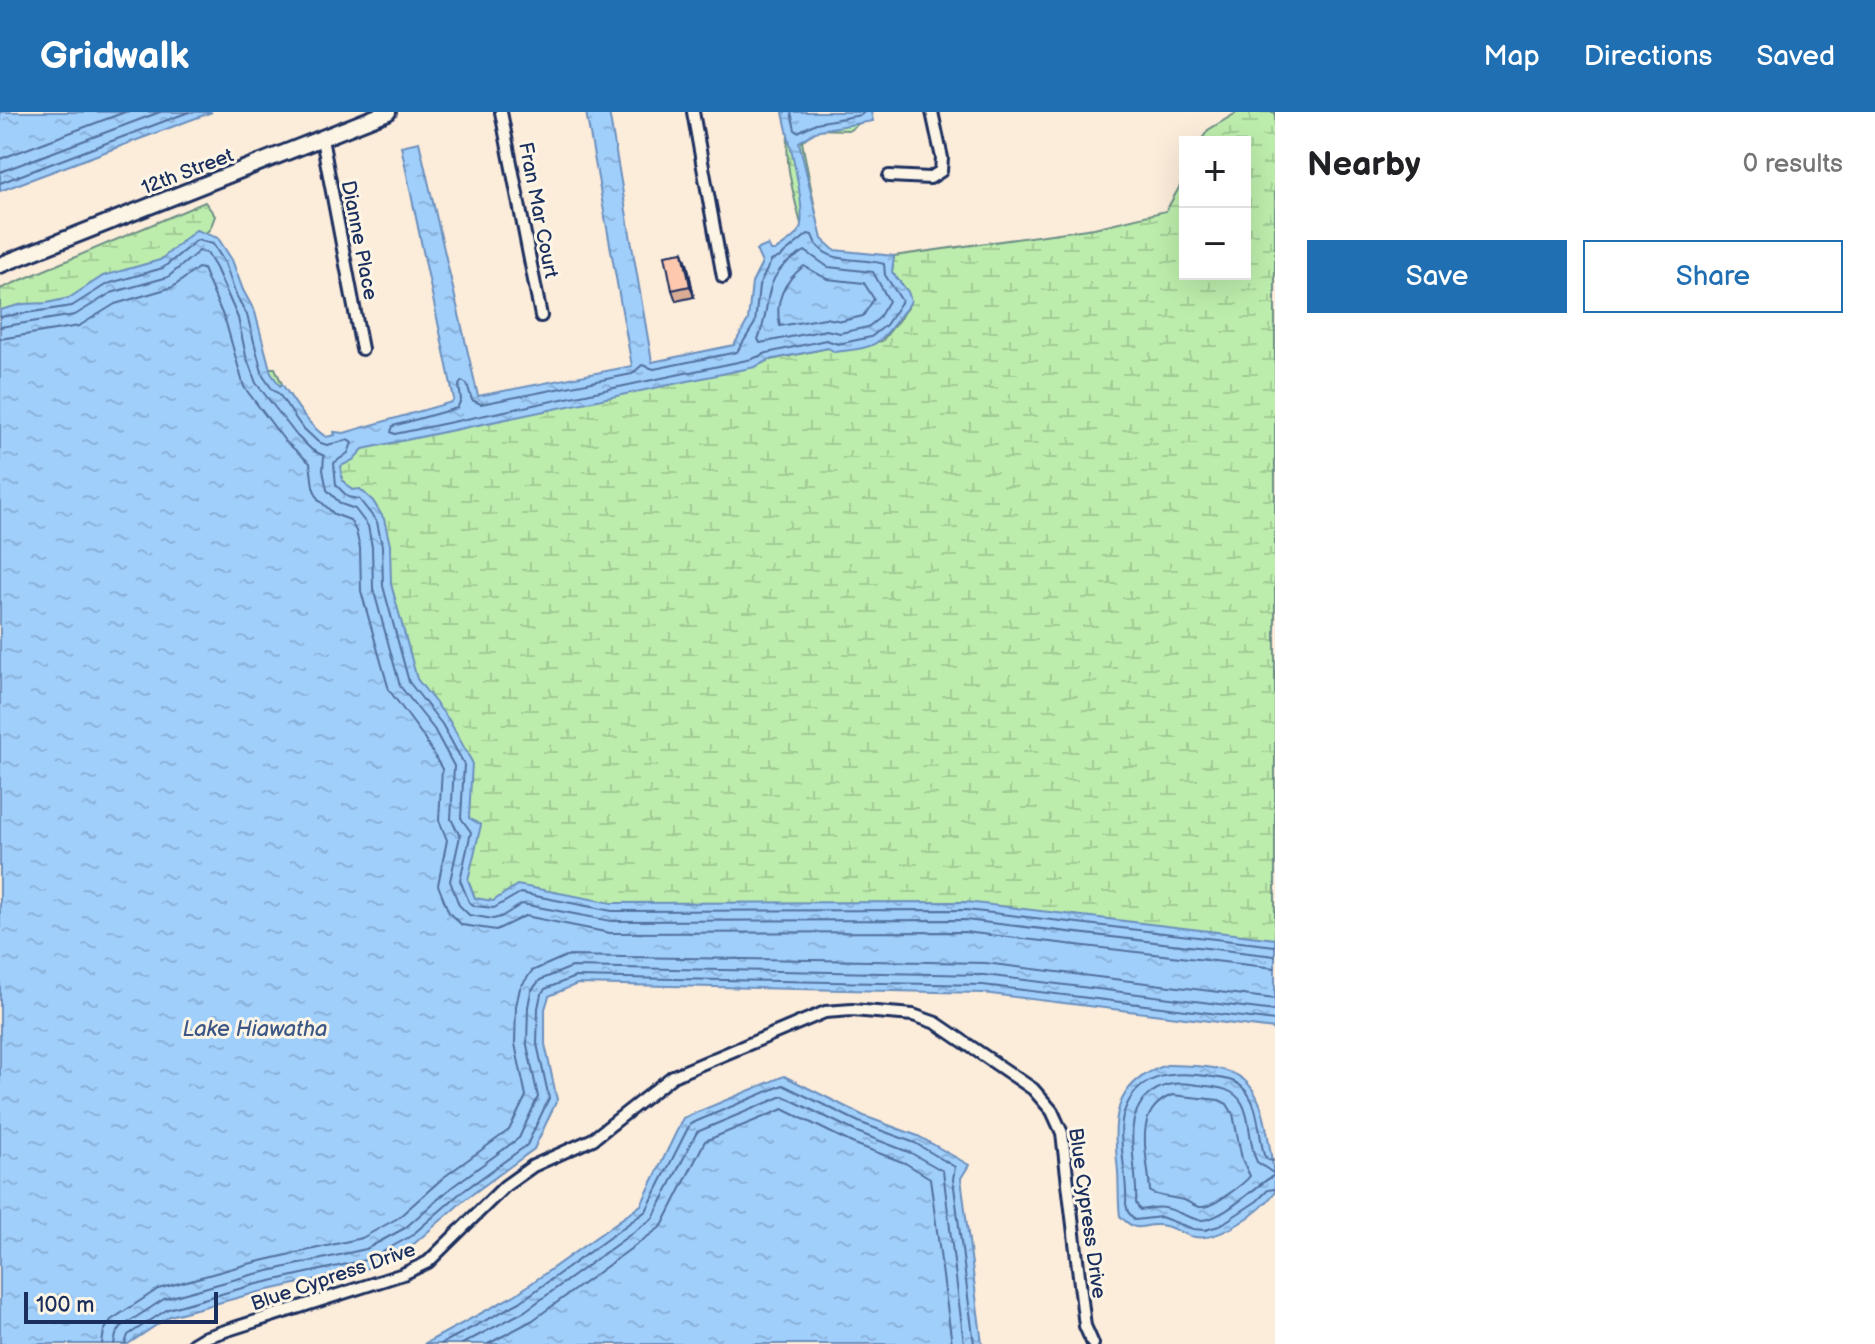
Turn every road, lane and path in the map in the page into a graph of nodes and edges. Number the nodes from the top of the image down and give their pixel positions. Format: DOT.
graph roads {
  1 [pos="388,112"];
  2 [pos="501,112"];
  3 [pos="693,112"];
  4 [pos="932,112"];
  5 [pos="322,139"];
  6 [pos="889,176"];
  7 [pos="0,265"];
  8 [pos="723,277"];
  9 [pos="541,316"];
  10 [pos="362,349"];
  11 [pos="193,1344"];
  12 [pos="1093,1344"];
  1 -- 5 [label="main road, 12th Street"];
  2 -- 9 [label="street, Fran Mar Court"];
  3 -- 8 [label="street"];
  4 -- 6 [label="street"];
  5 -- 7 [label="main road, 12th Street"];
  5 -- 10 [label="street, Dianne Place"];
  11 -- 12 [label="street, Blue Cypress Drive"];
}
